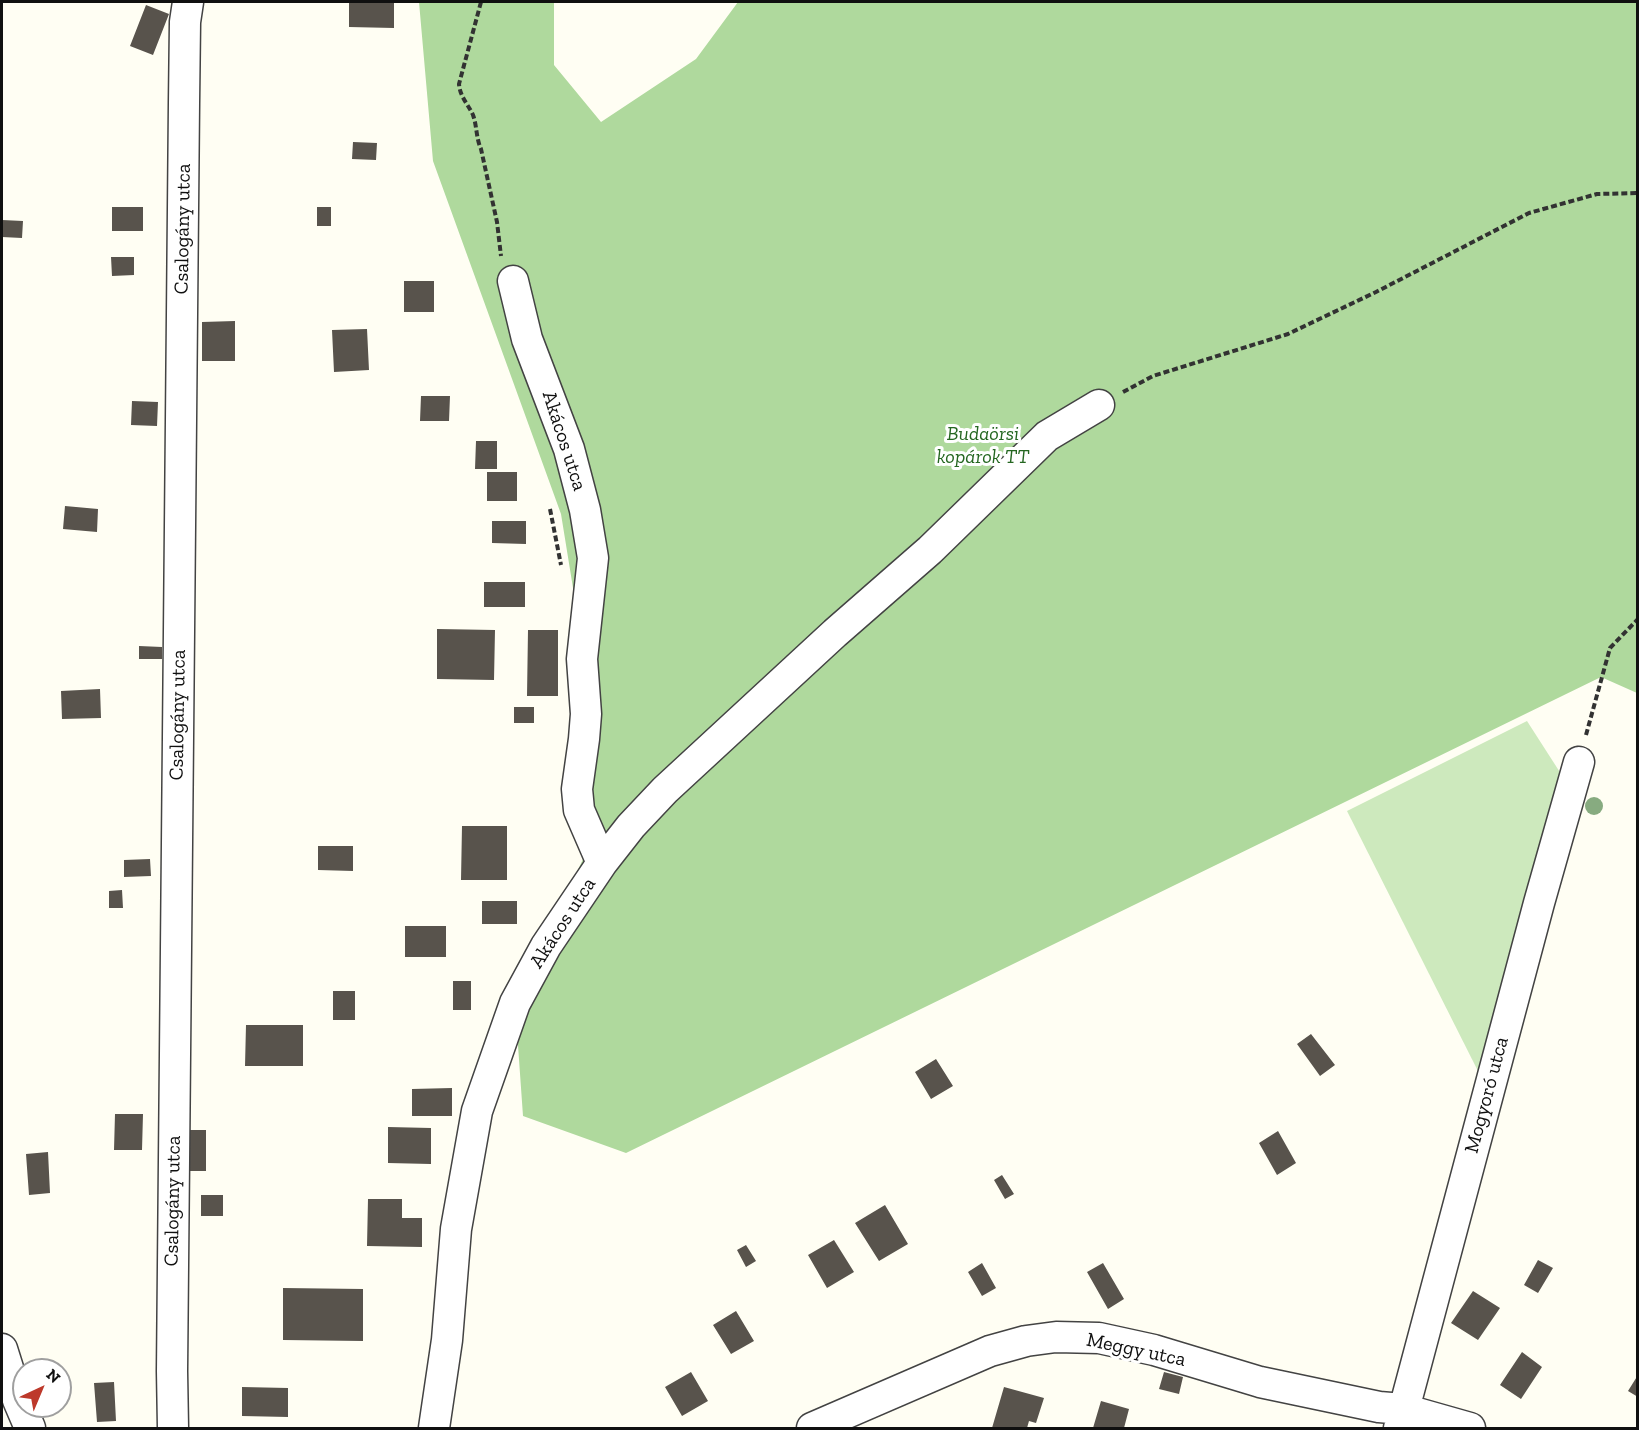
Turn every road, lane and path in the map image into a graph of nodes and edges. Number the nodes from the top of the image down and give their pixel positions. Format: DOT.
graph roads {
  1 [pos="188,2"];
  2 [pos="481,2"];
  3 [pos="1638,193"];
  4 [pos="513,281"];
  5 [pos="1099,405"];
  6 [pos="1638,619"];
  7 [pos="1579,762"];
  8 [pos="602,863"];
  9 [pos="2,1349"];
  10 [pos="1401,1419"];
  11 [pos="30,1428"];
  12 [pos="173,1428"];
  13 [pos="434,1428"];
  14 [pos="812,1428"];
  15 [pos="1470,1428"];
  1 -- 12 [label="street, Csalogány utca"];
  2 -- 4 [label="path"];
  3 -- 5 [label="path"];
  4 -- 8 [label="street, Akácos utca"];
  5 -- 8 [label="street"];
  6 -- 7 [label="path"];
  7 -- 10 [label="street, Mogyoró utca"];
  8 -- 13 [label="street, Akácos utca"];
  9 -- 11 [label="street"];
  10 -- 14 [label="street, Meggy utca"];
  10 -- 15 [label="street, Meggy utca"];
}
